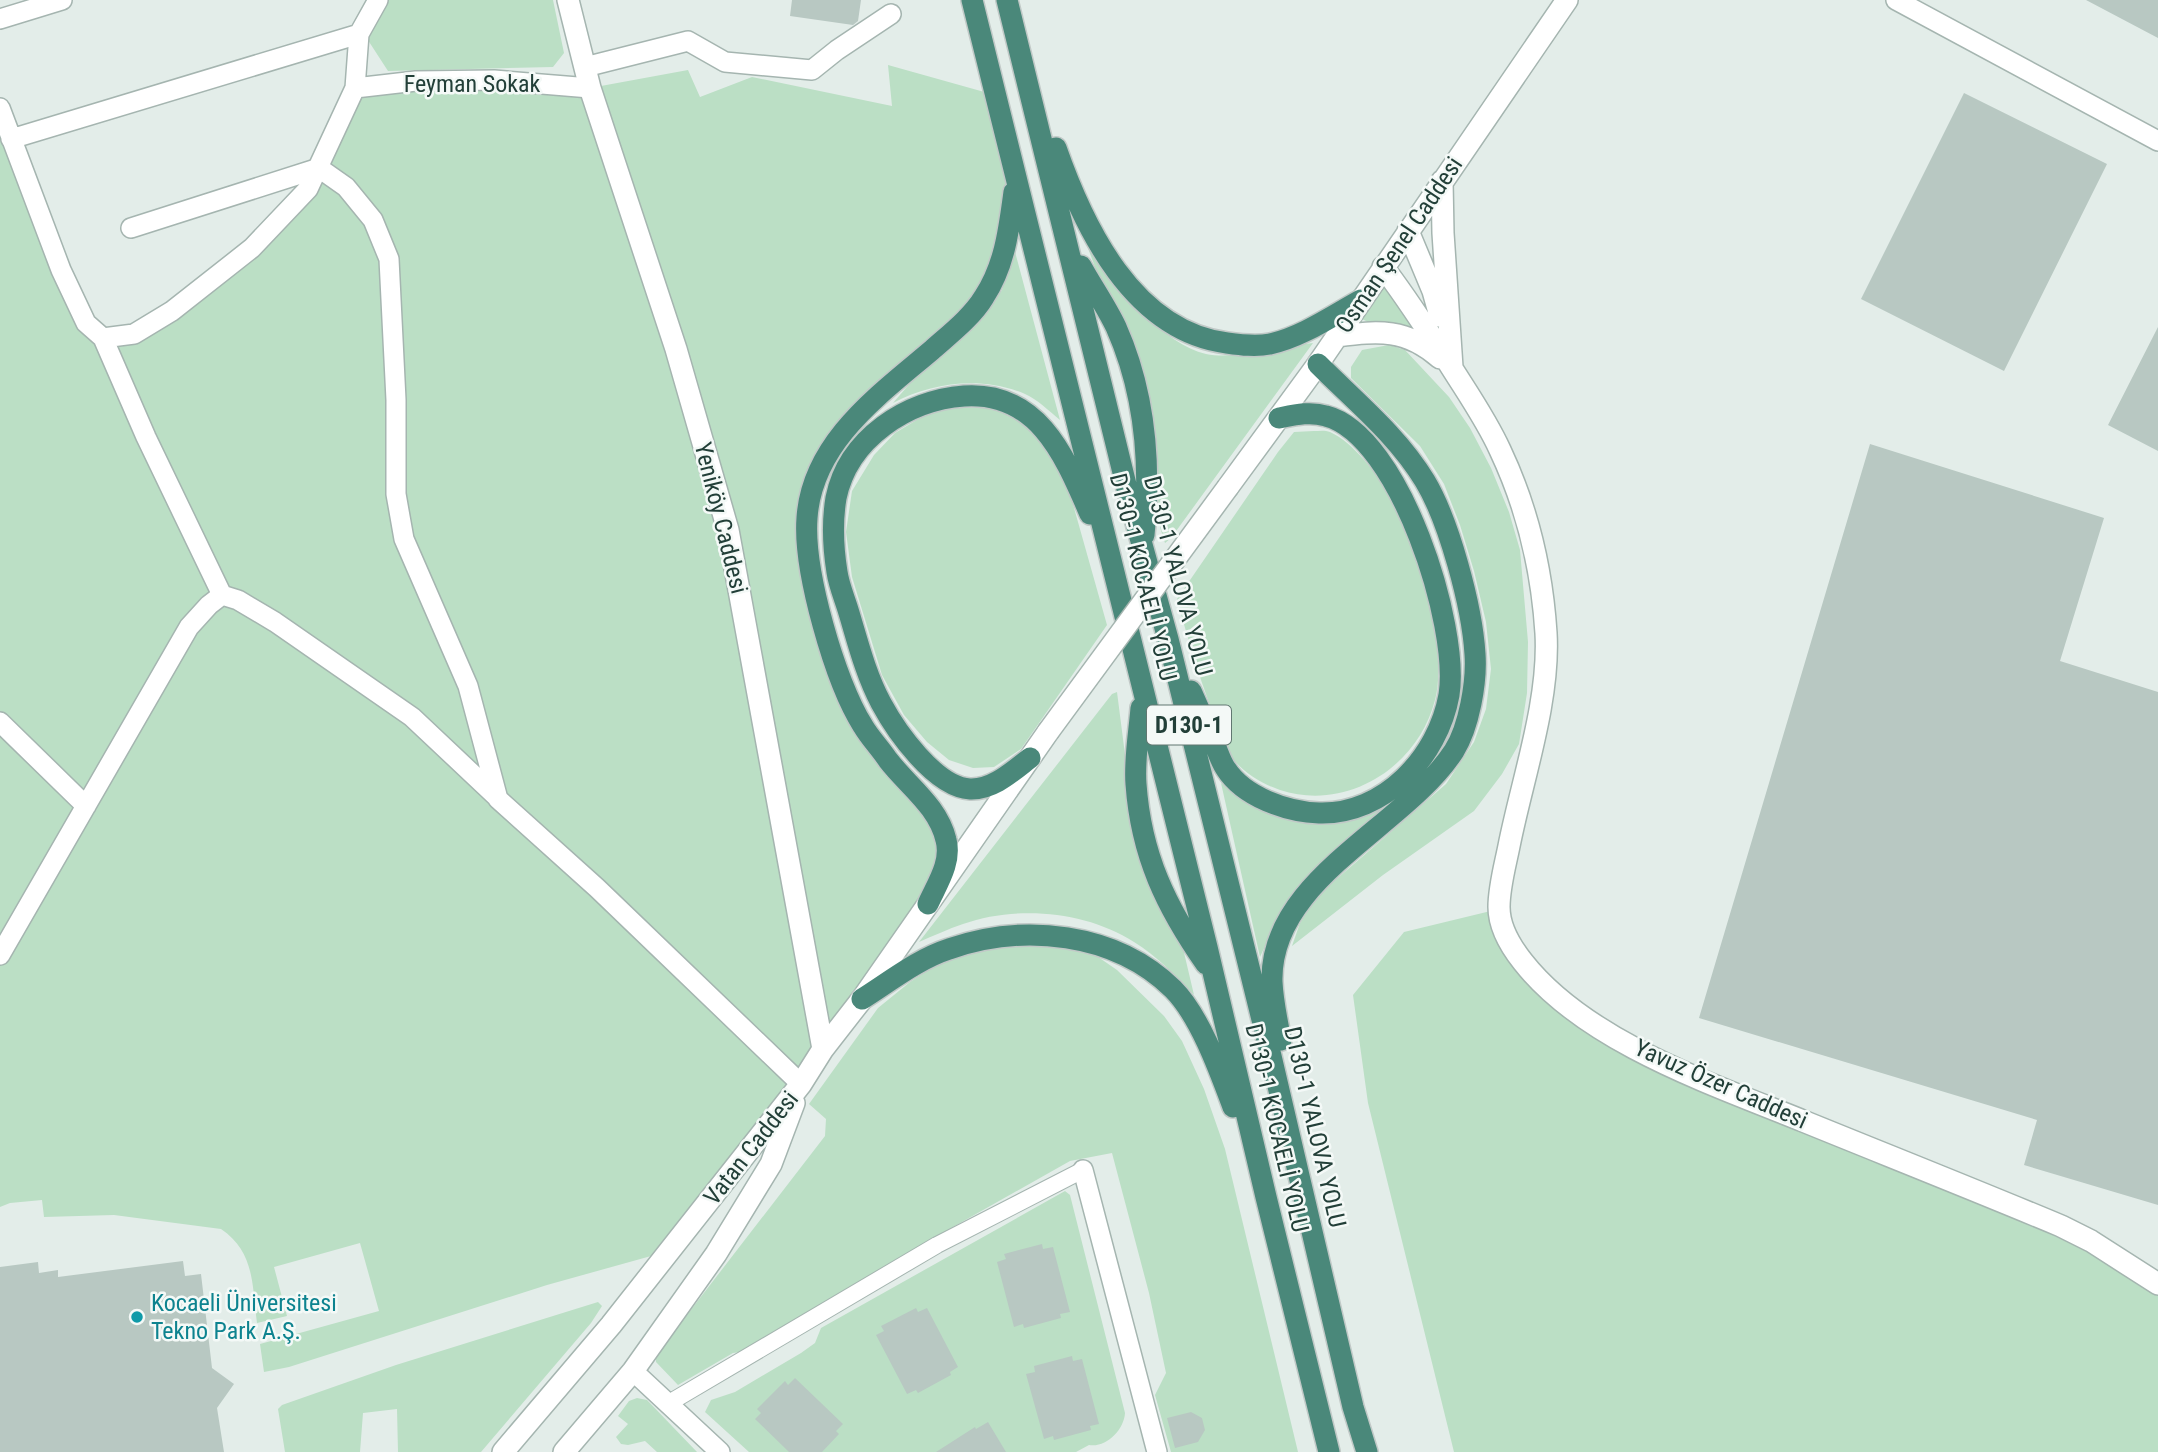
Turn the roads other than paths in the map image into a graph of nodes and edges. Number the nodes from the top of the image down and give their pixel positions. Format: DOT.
graph roads {
  1 [pos="62,0"];
  2 [pos="378,0"];
  3 [pos="568,0"];
  4 [pos="972,0"];
  5 [pos="1007,0"];
  6 [pos="1567,0"];
  7 [pos="1896,0"];
  8 [pos="891,14"];
  9 [pos="0,19"];
  10 [pos="359,34"];
  11 [pos="587,77"];
  12 [pos="355,88"];
  13 [pos="0,108"];
  14 [pos="11,139"];
  15 [pos="2158,141"];
  16 [pos="319,168"];
  17 [pos="1015,179"];
  18 [pos="1443,181"];
  19 [pos="131,228"];
  20 [pos="1408,231"];
  21 [pos="1066,237"];
  22 [pos="1383,267"];
  23 [pos="1361,300"];
  24 [pos="1337,336"];
  25 [pos="103,338"];
  26 [pos="1318,364"];
  27 [pos="1452,369"];
  28 [pos="1279,418"];
  29 [pos="1143,548"];
  30 [pos="1112,565"];
  31 [pos="222,595"];
  32 [pos="1168,639"];
  33 [pos="1143,689"];
  34 [pos="0,722"];
  35 [pos="1030,758"];
  36 [pos="498,799"];
  37 [pos="86,806"];
  38 [pos="929,904"];
  39 [pos="0,956"];
  40 [pos="1214,974"];
  41 [pos="862,999"];
  42 [pos="823,1049"];
  43 [pos="801,1084"];
  44 [pos="1083,1170"];
  45 [pos="1266,1197"];
  46 [pos="2158,1283"];
  47 [pos="633,1371"];
  48 [pos="668,1403"];
  49 [pos="1152,1450"];
  50 [pos="503,1452"];
  51 [pos="564,1452"];
  52 [pos="720,1452"];
  53 [pos="1329,1452"];
  54 [pos="1367,1452"];
  55 [pos="1372,1452"];
  1 -- 9 [label="street"];
  2 -- 10 [label="street"];
  3 -- 11 [label="street, Yeniköy Caddesi"];
  4 -- 17 [label="highway, D130-1 KOCAELİ YOLU / D130-1"];
  5 -- 21 [label="highway, D130-1 YALOVA YOLU / D130-1"];
  5 -- 23 [label="highway"];
  6 -- 18 [label="street, Osman Şenel Caddesi"];
  7 -- 15 [label="street"];
  8 -- 11 [label="street, Feyman Sokak"];
  10 -- 12 [label="street"];
  10 -- 14 [label="street"];
  11 -- 12 [label="street, Feyman Sokak"];
  11 -- 42 [label="street, Yeniköy Caddesi"];
  12 -- 16 [label="street"];
  13 -- 14 [label="street"];
  14 -- 25 [label="street"];
  16 -- 19 [label="street"];
  16 -- 25 [label="street"];
  16 -- 36 [label="street"];
  17 -- 30 [label="highway, D130-1 KOCAELİ YOLU / D130-1"];
  17 -- 38 [label="highway"];
  18 -- 20 [label="street, Osman Şenel Caddesi"];
  18 -- 27 [label="street, Yavuz Özer Caddesi"];
  20 -- 22 [label="street, Osman Şenel Caddesi"];
  20 -- 27 [label="street, Yavuz Özer Caddesi"];
  21 -- 29 [label="highway, D130-1 YALOVA YOLU / D130-1"];
  21 -- 29 [label="highway"];
  22 -- 23 [label="street, Osman Şenel Caddesi"];
  22 -- 27 [label="street, Yavuz Özer Caddesi"];
  23 -- 24 [label="street, Osman Şenel Caddesi"];
  24 -- 26 [label="street, Osman Şenel Caddesi"];
  24 -- 27 [label="street, Yavuz Özer Caddesi"];
  25 -- 31 [label="street"];
  26 -- 28 [label="street, Osman Şenel Caddesi"];
  26 -- 55 [label="highway"];
  27 -- 46 [label="street, Yavuz Özer Caddesi"];
  28 -- 32 [label="highway"];
  28 -- 35 [label="street, Osman Şenel Caddesi, bridge"];
  29 -- 32 [label="highway, D130-1 YALOVA YOLU / D130-1"];
  30 -- 33 [label="highway, D130-1 KOCAELİ YOLU / D130-1"];
  30 -- 35 [label="highway"];
  31 -- 36 [label="street"];
  31 -- 37 [label="street"];
  32 -- 54 [label="highway, D130-1 YALOVA YOLU / D130-1"];
  33 -- 40 [label="highway, D130-1 KOCAELİ YOLU / D130-1"];
  33 -- 40 [label="highway"];
  34 -- 37 [label="street"];
  35 -- 38 [label="street, Osman Şenel Caddesi"];
  36 -- 43 [label="street"];
  37 -- 39 [label="street"];
  38 -- 41 [label="street, Osman Şenel Caddesi"];
  40 -- 45 [label="highway, D130-1 KOCAELİ YOLU / D130-1"];
  41 -- 42 [label="street, Osman Şenel Caddesi"];
  41 -- 45 [label="highway"];
  42 -- 43 [label="street, Osman Şenel Caddesi"];
  43 -- 47 [label="street, Vatan Caddesi"];
  43 -- 50 [label="street, Vatan Caddesi"];
  44 -- 48 [label="street"];
  44 -- 49 [label="street"];
  45 -- 53 [label="highway, D130-1 KOCAELİ YOLU / D130-1"];
  47 -- 48 [label="street"];
  47 -- 51 [label="street, Vatan Caddesi"];
  48 -- 52 [label="street"];
}
